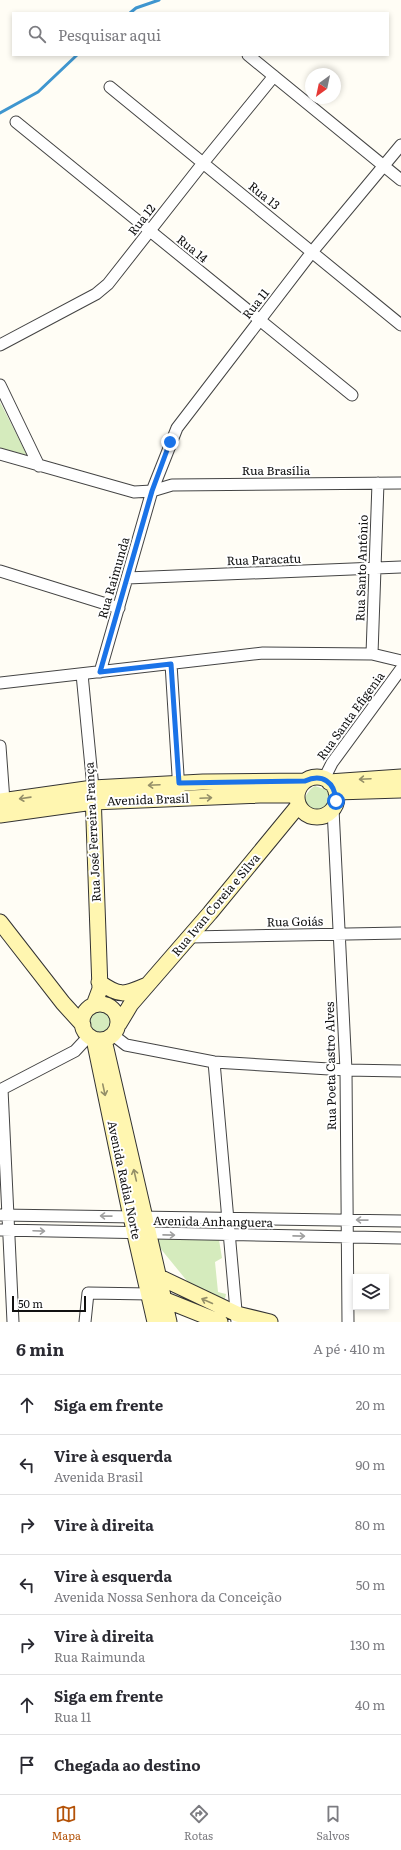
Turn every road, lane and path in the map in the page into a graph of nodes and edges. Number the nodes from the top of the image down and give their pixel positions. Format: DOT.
graph roads {
  1 [pos="249,56"];
  2 [pos="274,76"];
  3 [pos="110,87"];
  4 [pos="16,122"];
  5 [pos="401,145"];
  6 [pos="203,162"];
  7 [pos="384,166"];
  8 [pos="401,180"];
  9 [pos="150,231"];
  10 [pos="312,252"];
  11 [pos="259,320"];
  12 [pos="401,325"];
  13 [pos="0,345"];
  14 [pos="0,385"];
  15 [pos="352,395"];
  16 [pos="0,454"];
  17 [pos="39,466"];
  18 [pos="378,483"];
  19 [pos="401,483"];
  20 [pos="152,491"];
  21 [pos="401,567"];
  22 [pos="375,568"];
  23 [pos="0,571"];
  24 [pos="127,578"];
  25 [pos="119,608"];
  26 [pos="372,654"];
  27 [pos="401,661"];
  28 [pos="171,664"];
  29 [pos="401,669"];
  30 [pos="100,672"];
  31 [pos="82,674"];
  32 [pos="0,683"];
  33 [pos="0,746"];
  34 [pos="401,777"];
  35 [pos="305,781"];
  36 [pos="179,783"];
  37 [pos="329,784"];
  38 [pos="401,790"];
  39 [pos="93,795"];
  40 [pos="178,799"];
  41 [pos="298,800"];
  42 [pos="2,801"];
  43 [pos="333,809"];
  44 [pos="0,815"];
  45 [pos="0,922"];
  46 [pos="401,933"];
  47 [pos="340,934"];
  48 [pos="190,937"];
  49 [pos="150,984"];
  50 [pos="100,985"];
  51 [pos="63,1003"];
  52 [pos="131,1004"];
  53 [pos="101,1006"];
  54 [pos="100,1033"];
  55 [pos="214,1062"];
  56 [pos="346,1070"];
  57 [pos="401,1070"];
  58 [pos="1,1089"];
  59 [pos="4,1215"];
  60 [pos="137,1216"];
  61 [pos="226,1218"];
  62 [pos="346,1220"];
  63 [pos="401,1221"];
  64 [pos="5,1231"];
  65 [pos="141,1234"];
  66 [pos="229,1235"];
  67 [pos="347,1237"];
  68 [pos="401,1238"];
  69 [pos="143,1268"];
  70 [pos="158,1278"];
  71 [pos="150,1294"];
  72 [pos="164,1299"];
  73 [pos="237,1318"];
  74 [pos="13,1322"];
  75 [pos="85,1322"];
  76 [pos="155,1322"];
  77 [pos="169,1322"];
  78 [pos="220,1322"];
  79 [pos="270,1322"];
  80 [pos="348,1322"];
  1 -- 2 [label="street"];
  2 -- 6 [label="street, Rua 12"];
  2 -- 7 [label="street"];
  3 -- 6 [label="street, Rua 13"];
  4 -- 9 [label="street, Rua 14"];
  5 -- 7 [label="street, Rua 11"];
  6 -- 9 [label="street, Rua 12"];
  6 -- 10 [label="street, Rua 13"];
  7 -- 8 [label="street"];
  7 -- 10 [label="street, Rua 11"];
  9 -- 11 [label="street, Rua 14"];
  9 -- 13 [label="street, Rua 12"];
  10 -- 11 [label="street, Rua 11"];
  10 -- 12 [label="street, Rua 13"];
  11 -- 15 [label="street, Rua 14"];
  11 -- 20 [label="street, Rua 11"];
  14 -- 17 [label="street"];
  16 -- 17 [label="street, Rua Brasília"];
  17 -- 20 [label="street, Rua Brasília"];
  18 -- 19 [label="street, Rua Brasília"];
  18 -- 20 [label="street, Rua Brasília"];
  18 -- 22 [label="street, Rua Santo Antônio"];
  20 -- 24 [label="street, Rua Raimunda"];
  21 -- 22 [label="street, Rua Paracatu"];
  22 -- 24 [label="street, Rua Paracatu"];
  22 -- 26 [label="street, Rua Santo Antônio"];
  23 -- 25 [label="street"];
  24 -- 25 [label="street, Rua Raimunda"];
  25 -- 30 [label="street, Rua Raimunda"];
  26 -- 27 [label="street"];
  26 -- 28 [label="street"];
  28 -- 30 [label="street"];
  28 -- 36 [label="street"];
  29 -- 37 [label="street, Rua Santa Efigenia"];
  30 -- 31 [label="street"];
  31 -- 32 [label="street"];
  31 -- 39 [label="street, Rua José Ferreira França"];
  33 -- 42 [label="street"];
  34 -- 37 [label="street, one-way"];
  35 -- 36 [label="street, Avenida Brasil"];
  35 -- 37 [label="street"];
  35 -- 41 [label="street"];
  36 -- 39 [label="street, Avenida Brasil, one-way"];
  36 -- 40 [label="street"];
  37 -- 38 [label="street"];
  37 -- 43 [label="street"];
  39 -- 40 [label="street, Avenida Brasil"];
  39 -- 42 [label="street, Avenida Brasil, one-way"];
  39 -- 44 [label="street, Avenida Brasil"];
  39 -- 50 [label="street, Rua José Ferreira França"];
  40 -- 41 [label="street, Avenida Brasil, one-way"];
  41 -- 43 [label="street"];
  41 -- 48 [label="street, Rua Ivan Coreia e Silva"];
  43 -- 47 [label="street, Rua Poeta Castro Alves"];
  45 -- 51 [label="street"];
  46 -- 47 [label="street, Rua Goiás"];
  47 -- 48 [label="street, Rua Goiás"];
  47 -- 56 [label="street, Rua Poeta Castro Alves"];
  48 -- 49 [label="street, Rua Ivan Coreia e Silva"];
  49 -- 50 [label="street"];
  49 -- 52 [label="street, Rua Ivan Coreia e Silva"];
  50 -- 53 [label="street, Rua José Ferreira França"];
  51 -- 53 [label="street"];
  51 -- 54 [label="street"];
  52 -- 53 [label="street"];
  52 -- 54 [label="street, Rua Ivan Coreia e Silva"];
  53 -- 54 [label="street"];
  53 -- 54 [label="street, Avenida Radial Norte"];
  54 -- 55 [label="street"];
  54 -- 58 [label="street"];
  54 -- 60 [label="street, Avenida Radial Norte"];
  55 -- 56 [label="street"];
  55 -- 61 [label="street"];
  56 -- 57 [label="street"];
  56 -- 62 [label="street, Rua Poeta Castro Alves"];
  58 -- 59 [label="street"];
  60 -- 59 [label="street, Avenida Anhanguera, one-way"];
  59 -- 64 [label="street"];
  60 -- 61 [label="street, Avenida Anhanguera"];
  60 -- 65 [label="street, Avenida Radial Norte"];
  61 -- 62 [label="street, Avenida Anhanguera"];
  61 -- 66 [label="street"];
  63 -- 62 [label="street, Avenida Anhanguera, one-way"];
  62 -- 67 [label="street, Rua Poeta Castro Alves"];
  64 -- 65 [label="street, Avenida Anhanguera, one-way"];
  64 -- 74 [label="street"];
  65 -- 66 [label="street, Avenida Anhanguera, one-way"];
  65 -- 69 [label="street, Avenida Radial Norte"];
  65 -- 70 [label="street, Avenida Radial Norte"];
  66 -- 67 [label="street, Avenida Anhanguera, one-way"];
  66 -- 73 [label="street"];
  67 -- 68 [label="street, Avenida Anhanguera"];
  67 -- 80 [label="street, Rua Poeta Castro Alves"];
  69 -- 70 [label="street"];
  69 -- 71 [label="street, Avenida Radial Norte"];
  70 -- 72 [label="street, Avenida Radial Norte"];
  73 -- 70 [label="street, one-way"];
  71 -- 72 [label="street"];
  71 -- 75 [label="street"];
  71 -- 76 [label="street, Avenida Radial Norte"];
  72 -- 77 [label="street, Avenida Radial Norte"];
  72 -- 78 [label="street"];
  73 -- 79 [label="street"];
}
